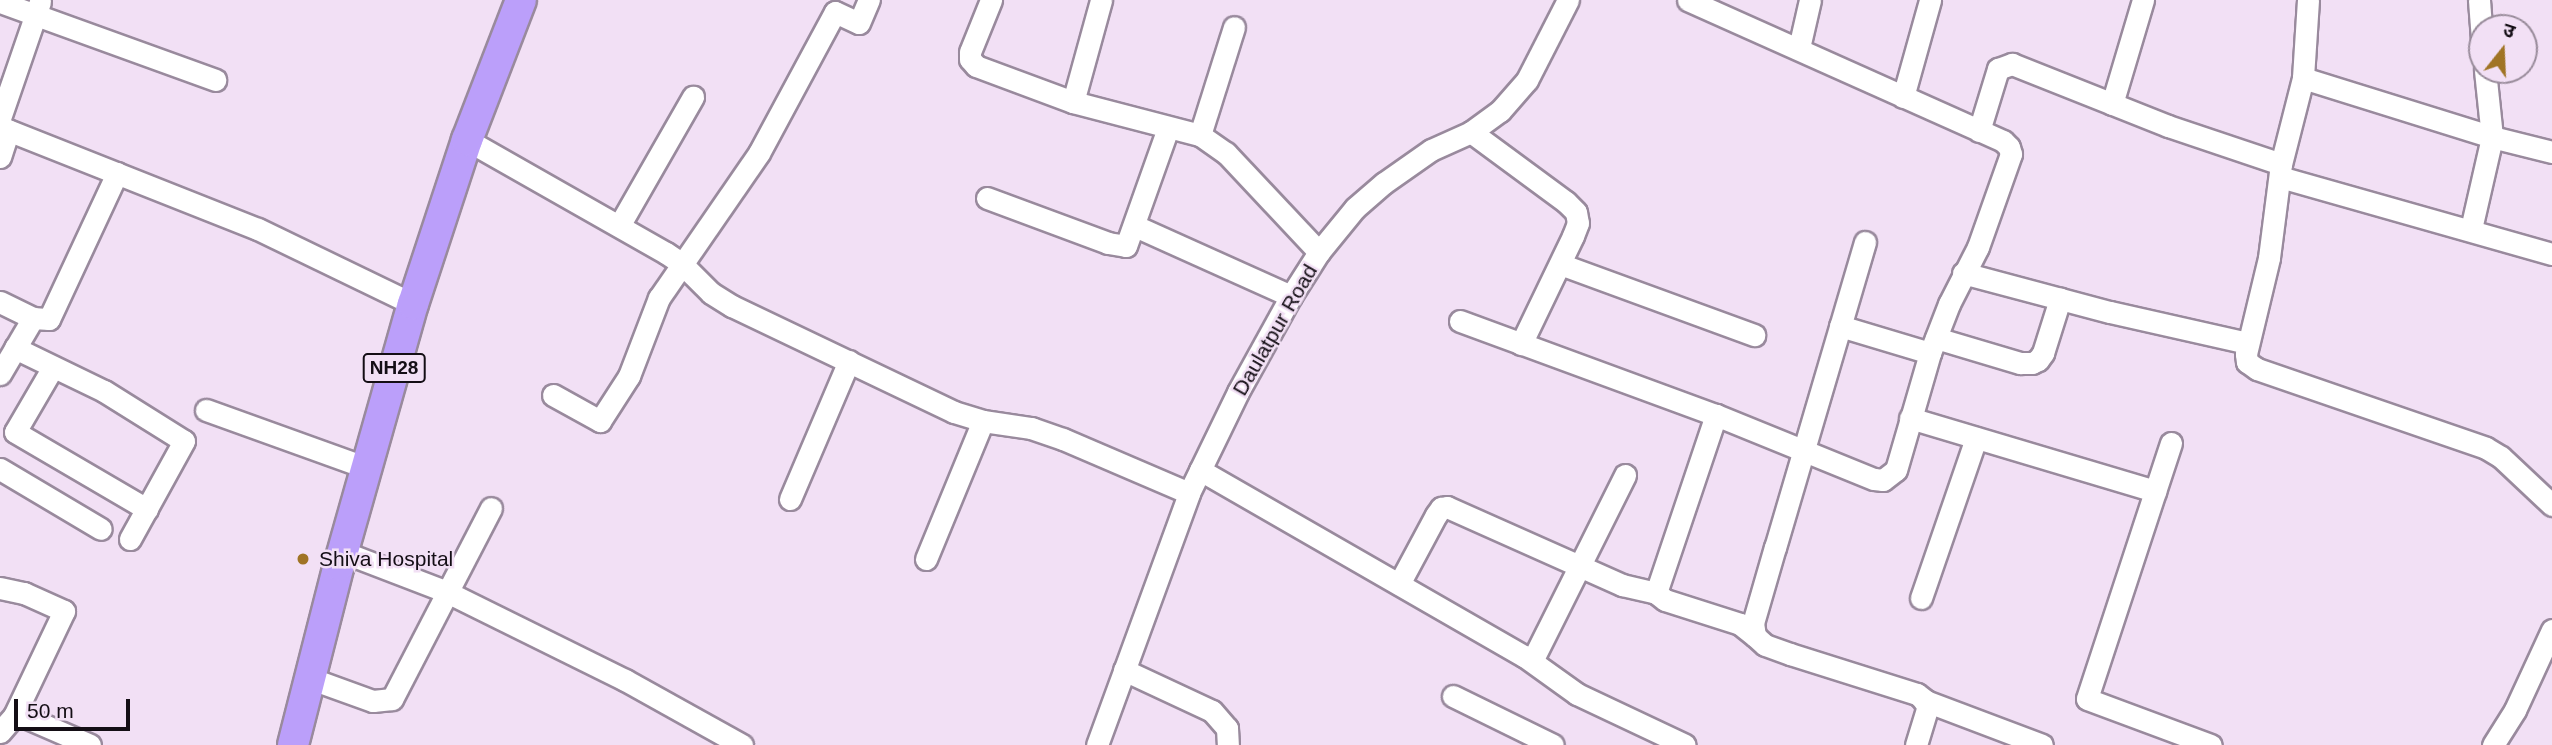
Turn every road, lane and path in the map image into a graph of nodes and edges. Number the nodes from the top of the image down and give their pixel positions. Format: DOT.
graph roads {
  1 [pos="521,0"];
  2 [pos="869,0"];
  3 [pos="991,0"];
  4 [pos="1101,0"];
  5 [pos="1568,0"];
  6 [pos="1688,0"];
  7 [pos="1810,0"];
  8 [pos="1930,0"];
  9 [pos="2143,0"];
  10 [pos="2308,0"];
  11 [pos="0,2"];
  12 [pos="38,7"];
  13 [pos="1234,27"];
  14 [pos="1799,48"];
  15 [pos="2303,78"];
  16 [pos="215,80"];
  17 [pos="2486,84"];
  18 [pos="693,97"];
  19 [pos="1903,97"];
  20 [pos="1073,102"];
  21 [pos="2112,104"];
  22 [pos="3,125"];
  23 [pos="1168,128"];
  24 [pos="1979,131"];
  25 [pos="1471,132"];
  26 [pos="1199,135"];
  27 [pos="2492,137"];
  28 [pos="467,139"];
  29 [pos="2552,152"];
  30 [pos="0,157"];
  31 [pos="2281,171"];
  32 [pos="117,173"];
  33 [pos="987,198"];
  34 [pos="619,226"];
  35 [pos="1135,226"];
  36 [pos="2471,229"];
  37 [pos="1865,242"];
  38 [pos="1319,252"];
  39 [pos="2552,254"];
  40 [pos="681,263"];
  41 [pos="1560,264"];
  42 [pos="1963,273"];
  43 [pos="1291,296"];
  44 [pos="2060,299"];
  45 [pos="0,302"];
  46 [pos="414,304"];
  47 [pos="33,318"];
  48 [pos="1460,321"];
  49 [pos="1840,326"];
  50 [pos="1754,335"];
  51 [pos="2248,343"];
  52 [pos="1521,344"];
  53 [pos="1933,346"];
  54 [pos="15,348"];
  55 [pos="849,361"];
  56 [pos="53,366"];
  57 [pos="0,374"];
  58 [pos="553,396"];
  59 [pos="205,410"];
  60 [pos="1716,415"];
  61 [pos="1910,418"];
  62 [pos="983,421"];
  63 [pos="1976,438"];
  64 [pos="2171,443"];
  65 [pos="1804,450"];
  66 [pos="367,468"];
  67 [pos="0,469"];
  68 [pos="1200,470"];
  69 [pos="1625,475"];
  70 [pos="2155,491"];
  71 [pos="1189,494"];
  72 [pos="790,499"];
  73 [pos="2552,505"];
  74 [pos="491,508"];
  75 [pos="148,509"];
  76 [pos="101,529"];
  77 [pos="130,539"];
  78 [pos="343,552"];
  79 [pos="926,559"];
  80 [pos="1581,564"];
  81 [pos="1399,584"];
  82 [pos="0,588"];
  83 [pos="447,592"];
  84 [pos="1656,593"];
  85 [pos="1921,598"];
  86 [pos="2552,630"];
  87 [pos="1755,636"];
  88 [pos="1532,662"];
  89 [pos="1124,670"];
  90 [pos="309,678"];
  91 [pos="1453,696"];
  92 [pos="1923,700"];
  93 [pos="7,724"];
  94 [pos="90,745"];
  95 [pos="293,745"];
  96 [pos="742,745"];
  97 [pos="1097,745"];
  98 [pos="1228,745"];
  99 [pos="1553,745"];
  100 [pos="1685,745"];
  101 [pos="1916,745"];
  102 [pos="2042,745"];
  103 [pos="2211,745"];
  104 [pos="2493,745"];
  1 -- 28 [label="highway, NH28"];
  2 -- 40 [label="street"];
  3 -- 20 [label="street"];
  4 -- 20 [label="street"];
  5 -- 25 [label="street, Daulatpur Road"];
  6 -- 14 [label="street"];
  7 -- 14 [label="street"];
  8 -- 19 [label="street"];
  9 -- 21 [label="street"];
  10 -- 15 [label="street"];
  11 -- 12 [label="street"];
  12 -- 16 [label="street"];
  12 -- 22 [label="street"];
  13 -- 26 [label="street"];
  14 -- 19 [label="street"];
  15 -- 27 [label="street"];
  15 -- 31 [label="street"];
  17 -- 27 [label="street"];
  18 -- 34 [label="street"];
  19 -- 24 [label="street"];
  20 -- 23 [label="street"];
  21 -- 24 [label="street"];
  21 -- 31 [label="street"];
  22 -- 30 [label="street"];
  22 -- 32 [label="street"];
  23 -- 26 [label="street"];
  23 -- 35 [label="street"];
  24 -- 42 [label="street"];
  25 -- 38 [label="street, Daulatpur Road"];
  25 -- 41 [label="street"];
  26 -- 38 [label="street"];
  27 -- 29 [label="street"];
  27 -- 36 [label="street"];
  28 -- 34 [label="street"];
  28 -- 46 [label="highway, NH28"];
  31 -- 36 [label="street"];
  31 -- 51 [label="street"];
  32 -- 46 [label="street"];
  32 -- 47 [label="street"];
  33 -- 35 [label="street"];
  34 -- 40 [label="street"];
  35 -- 43 [label="street"];
  36 -- 39 [label="street"];
  37 -- 49 [label="street"];
  38 -- 43 [label="street, Daulatpur Road"];
  40 -- 55 [label="street"];
  40 -- 58 [label="street"];
  41 -- 50 [label="street"];
  41 -- 52 [label="street"];
  42 -- 44 [label="street"];
  42 -- 53 [label="street"];
  43 -- 68 [label="street, Daulatpur Road"];
  44 -- 51 [label="street"];
  44 -- 53 [label="street"];
  45 -- 47 [label="street"];
  46 -- 66 [label="highway, NH28"];
  47 -- 54 [label="street"];
  48 -- 52 [label="street"];
  49 -- 53 [label="street"];
  49 -- 65 [label="street"];
  51 -- 73 [label="street"];
  52 -- 60 [label="street"];
  53 -- 61 [label="street"];
  54 -- 56 [label="street"];
  54 -- 57 [label="street"];
  55 -- 62 [label="street"];
  55 -- 72 [label="street"];
  56 -- 75 [label="street"];
  56 -- 75 [label="street"];
  59 -- 66 [label="street"];
  60 -- 65 [label="street"];
  60 -- 84 [label="street"];
  61 -- 63 [label="street"];
  61 -- 65 [label="street"];
  62 -- 71 [label="street"];
  62 -- 79 [label="street"];
  63 -- 70 [label="street"];
  63 -- 85 [label="street"];
  64 -- 70 [label="street"];
  65 -- 87 [label="street"];
  66 -- 78 [label="highway, NH28"];
  67 -- 76 [label="street"];
  68 -- 71 [label="street, Daulatpur Road"];
  68 -- 81 [label="street"];
  69 -- 80 [label="street"];
  70 -- 103 [label="street"];
  71 -- 89 [label="street, Daulatpur Road"];
  74 -- 83 [label="street"];
  75 -- 77 [label="street"];
  78 -- 83 [label="street"];
  78 -- 90 [label="highway, NH28"];
  80 -- 81 [label="street"];
  80 -- 84 [label="street"];
  80 -- 88 [label="street"];
  81 -- 88 [label="street"];
  82 -- 93 [label="street"];
  83 -- 90 [label="street"];
  83 -- 96 [label="street"];
  84 -- 87 [label="street"];
  86 -- 104 [label="street"];
  87 -- 92 [label="street"];
  88 -- 100 [label="street"];
  89 -- 97 [label="street, Daulatpur Road"];
  89 -- 98 [label="street"];
  90 -- 95 [label="highway, NH28"];
  91 -- 99 [label="street"];
  92 -- 101 [label="street"];
  92 -- 102 [label="street"];
  93 -- 94 [label="street"];
}
